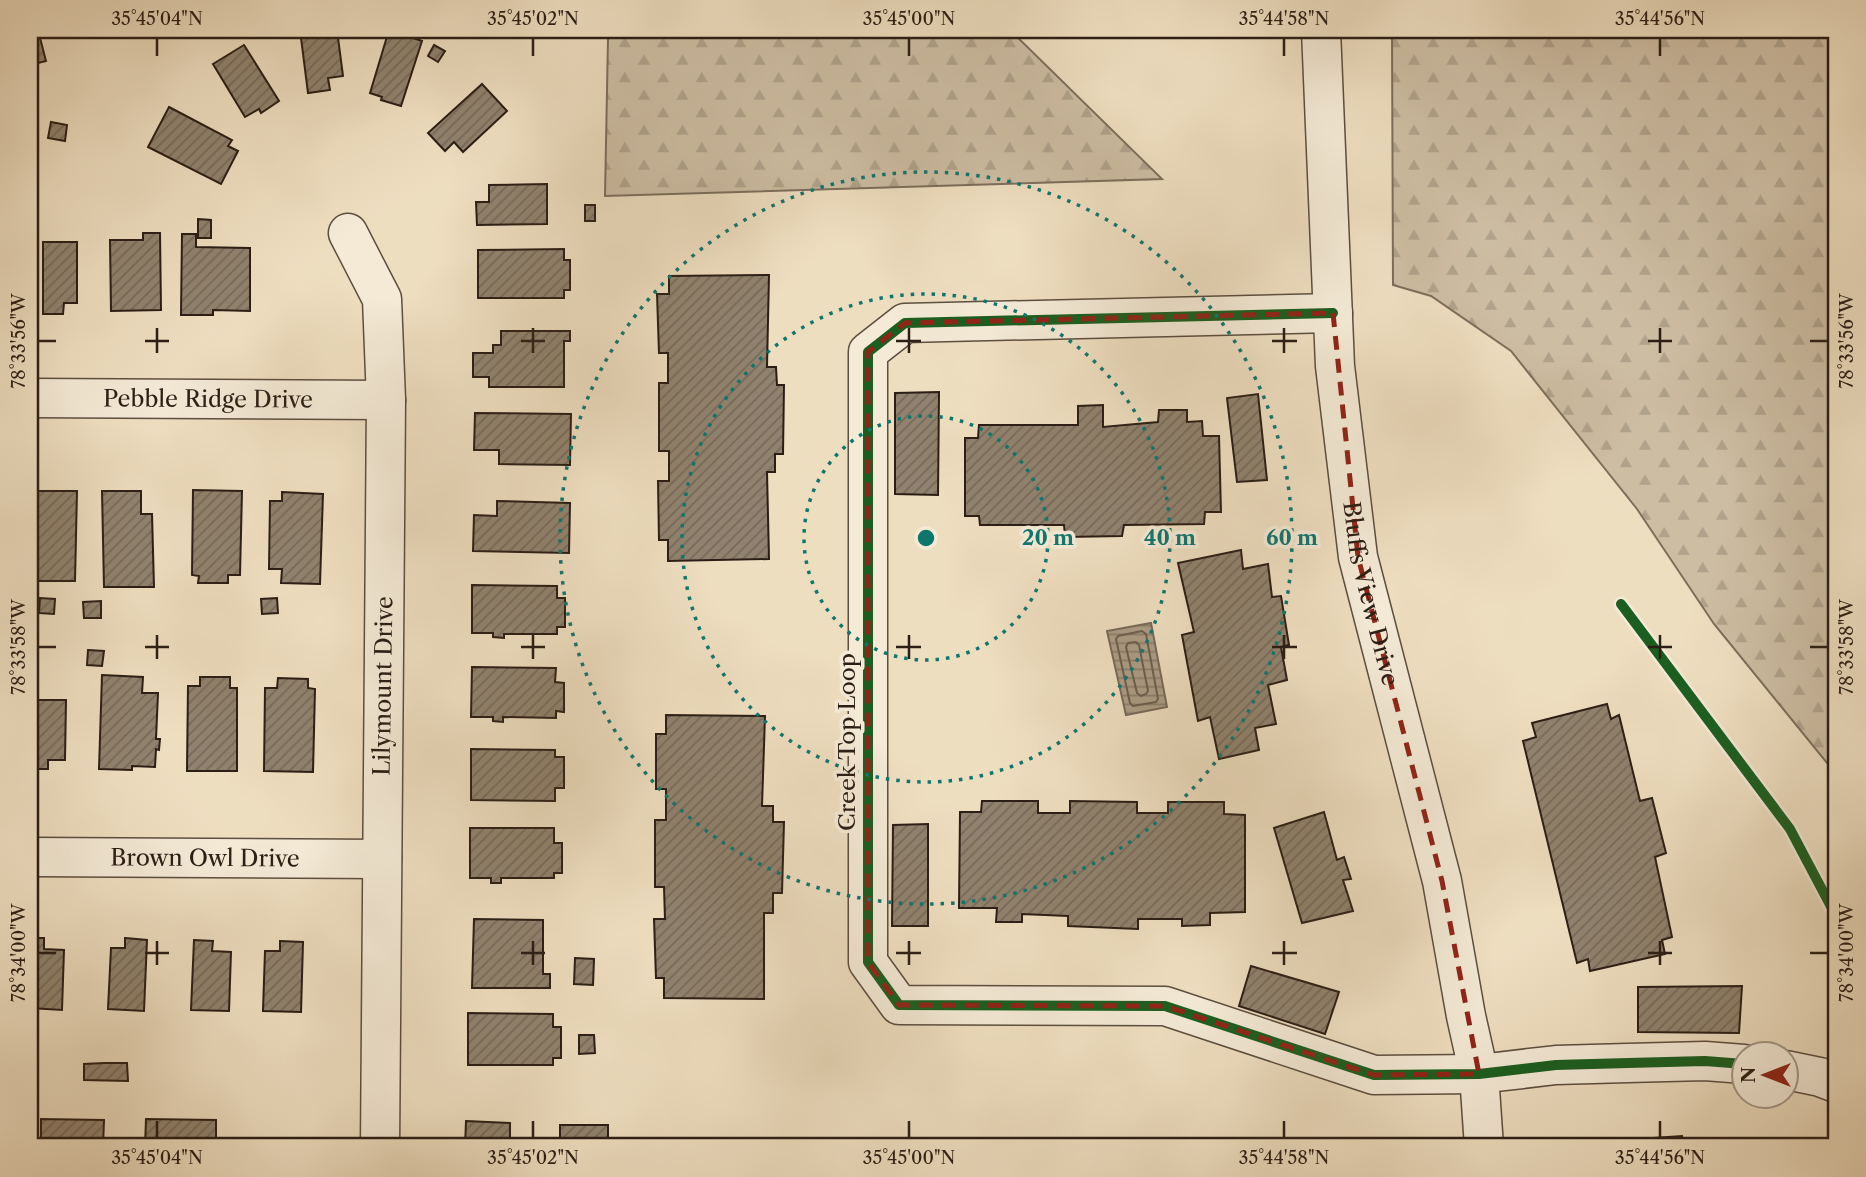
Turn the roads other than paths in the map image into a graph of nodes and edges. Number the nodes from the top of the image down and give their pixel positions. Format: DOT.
graph roads {
  1 [pos="1321,30"];
  2 [pos="348,233"];
  3 [pos="1333,313"];
  4 [pos="30,398"];
  5 [pos="386,400"];
  6 [pos="30,857"];
  7 [pos="382,859"];
  8 [pos="1730,1063"];
  9 [pos="1479,1073"];
  10 [pos="1800,1073"];
  11 [pos="1836,1083"];
  12 [pos="380,1147"];
  13 [pos="1484,1147"];
  1 -- 3 [label="street, Bluffs View Drive"];
  2 -- 5 [label="street, Lilymount Drive"];
  3 -- 9 [label="street, Bluffs View Drive"];
  3 -- 9 [label="street, Creek Top Loop"];
  4 -- 5 [label="street, Pebble Ridge Drive"];
  5 -- 7 [label="street, Lilymount Drive"];
  6 -- 7 [label="street, Brown Owl Drive"];
  7 -- 12 [label="street, Lilymount Drive"];
  8 -- 9 [label="street"];
  9 -- 13 [label="street, Bluffs View Drive"];
  10 -- 11 [label="street"];
}
